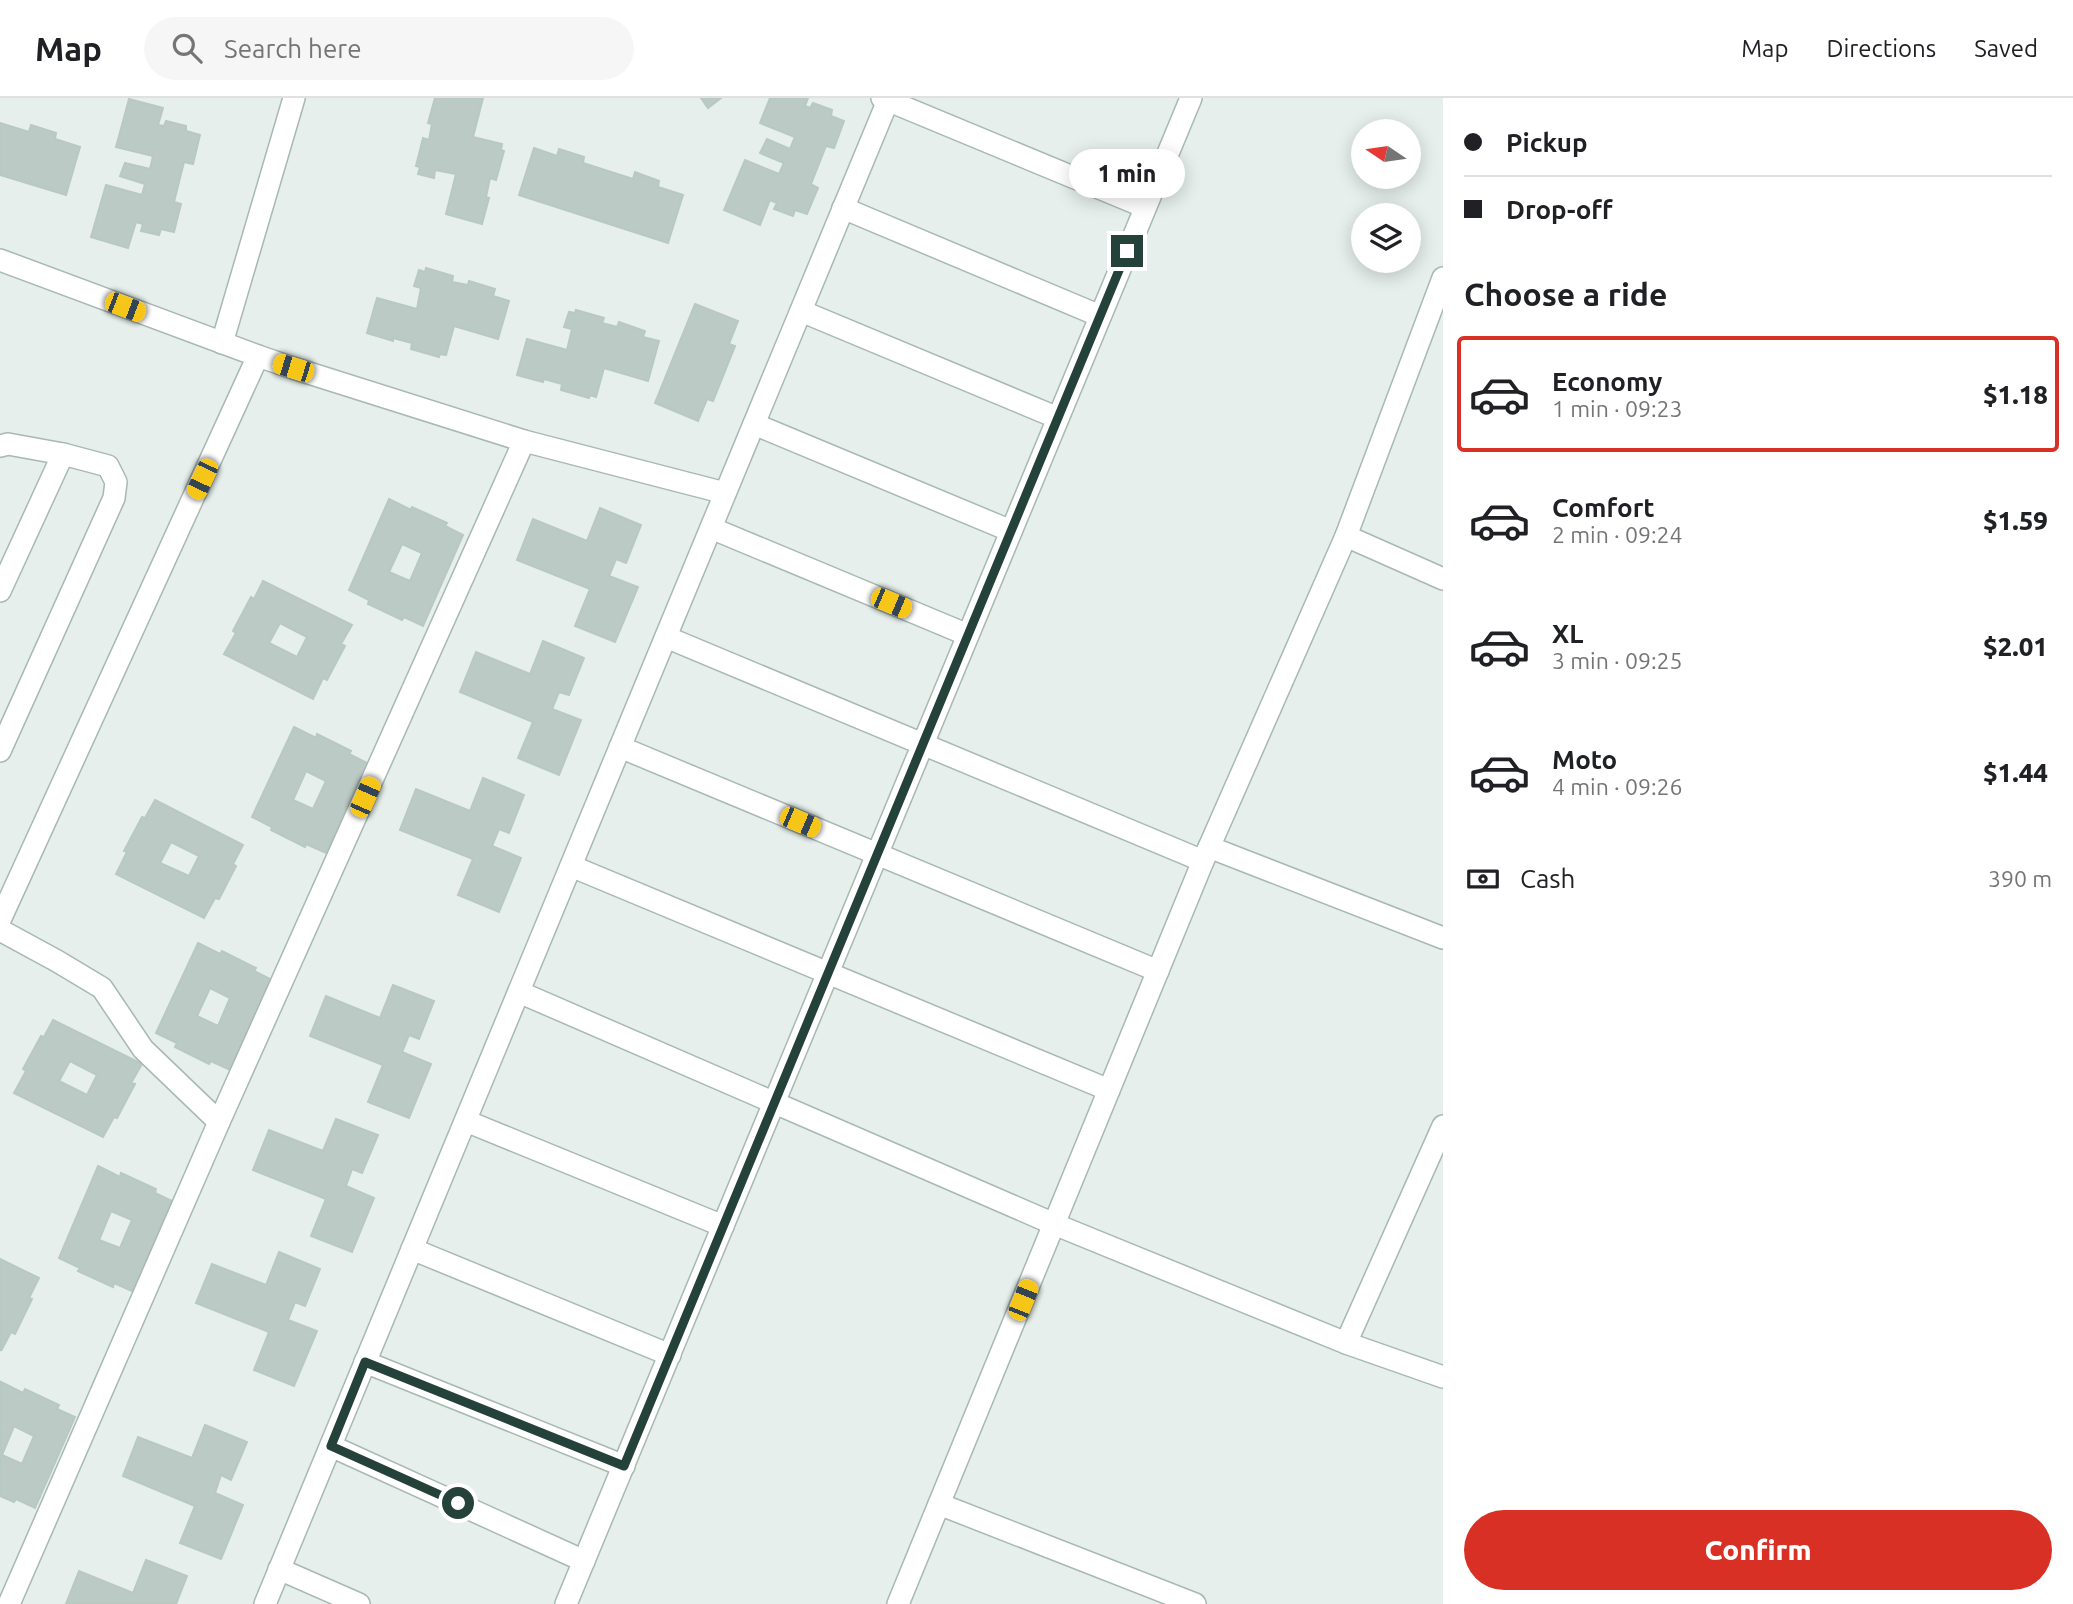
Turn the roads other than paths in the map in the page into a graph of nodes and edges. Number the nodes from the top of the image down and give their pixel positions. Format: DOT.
graph roads {
  1 [pos="295,98"];
  2 [pos="1191,98"];
  3 [pos="886,99"];
  4 [pos="843,208"];
  5 [pos="1145,208"];
  6 [pos="0,260"];
  7 [pos="1443,278"];
  8 [pos="1438,303"];
  9 [pos="801,311"];
  10 [pos="1100,316"];
  11 [pos="222,343"];
  12 [pos="258,356"];
  13 [pos="1058,418"];
  14 [pos="754,424"];
  15 [pos="524,441"];
  16 [pos="0,446"];
  17 [pos="63,454"];
  18 [pos="726,493"];
  19 [pos="711,528"];
  20 [pos="1011,531"];
  21 [pos="1346,536"];
  22 [pos="1443,579"];
  23 [pos="0,591"];
  24 [pos="968,635"];
  25 [pos="666,637"];
  26 [pos="923,744"];
  27 [pos="620,747"];
  28 [pos="0,751"];
  29 [pos="1206,854"];
  30 [pos="877,855"];
  31 [pos="571,866"];
  32 [pos="0,920"];
  33 [pos="0,930"];
  34 [pos="1443,938"];
  35 [pos="1157,971"];
  36 [pos="828,973"];
  37 [pos="519,992"];
  38 [pos="1109,1090"];
  39 [pos="773,1104"];
  40 [pos="466,1121"];
  41 [pos="219,1122"];
  42 [pos="1443,1126"];
  43 [pos="1054,1224"];
  44 [pos="723,1226"];
  45 [pos="412,1249"];
  46 [pos="1346,1343"];
  47 [pos="670,1354"];
  48 [pos="365,1362"];
  49 [pos="1443,1377"];
  50 [pos="331,1446"];
  51 [pos="624,1466"];
  52 [pos="939,1504"];
  53 [pos="584,1561"];
  54 [pos="279,1569"];
  55 [pos="9,1604"];
  56 [pos="265,1604"];
  57 [pos="359,1604"];
  58 [pos="566,1604"];
  59 [pos="898,1604"];
  60 [pos="1195,1604"];
  1 -- 11 [label="street"];
  2 -- 5 [label="street"];
  3 -- 4 [label="street"];
  3 -- 5 [label="street"];
  4 -- 9 [label="street"];
  4 -- 10 [label="street"];
  5 -- 10 [label="street"];
  6 -- 11 [label="street"];
  7 -- 8 [label="street"];
  8 -- 21 [label="street"];
  9 -- 13 [label="street"];
  9 -- 14 [label="street"];
  10 -- 13 [label="street"];
  11 -- 12 [label="street"];
  12 -- 15 [label="street"];
  12 -- 32 [label="street"];
  13 -- 20 [label="street"];
  14 -- 18 [label="street"];
  14 -- 20 [label="street"];
  15 -- 18 [label="street"];
  15 -- 41 [label="street"];
  16 -- 17 [label="street"];
  17 -- 23 [label="street"];
  17 -- 28 [label="street"];
  18 -- 19 [label="street"];
  19 -- 24 [label="street"];
  19 -- 25 [label="street"];
  20 -- 24 [label="street"];
  21 -- 22 [label="street"];
  21 -- 29 [label="street"];
  24 -- 26 [label="street"];
  25 -- 26 [label="street"];
  25 -- 27 [label="street"];
  26 -- 29 [label="street"];
  26 -- 30 [label="street"];
  27 -- 30 [label="street"];
  27 -- 31 [label="street"];
  29 -- 34 [label="street"];
  29 -- 35 [label="street"];
  30 -- 35 [label="street"];
  30 -- 36 [label="street"];
  31 -- 36 [label="street"];
  31 -- 37 [label="street"];
  33 -- 41 [label="street"];
  35 -- 38 [label="street"];
  36 -- 38 [label="street"];
  36 -- 39 [label="street"];
  37 -- 39 [label="street"];
  37 -- 40 [label="street"];
  38 -- 43 [label="street"];
  39 -- 43 [label="street"];
  39 -- 44 [label="street"];
  40 -- 44 [label="street"];
  40 -- 45 [label="street"];
  41 -- 55 [label="street"];
  42 -- 46 [label="street"];
  43 -- 46 [label="street"];
  43 -- 52 [label="street"];
  44 -- 47 [label="street"];
  45 -- 47 [label="street"];
  45 -- 48 [label="street"];
  46 -- 49 [label="street"];
  47 -- 51 [label="street"];
  48 -- 50 [label="street"];
  48 -- 51 [label="street"];
  50 -- 53 [label="street"];
  50 -- 54 [label="street"];
  51 -- 53 [label="street"];
  52 -- 59 [label="street"];
  52 -- 60 [label="street"];
  53 -- 58 [label="street"];
  54 -- 56 [label="street"];
  54 -- 57 [label="street"];
}
